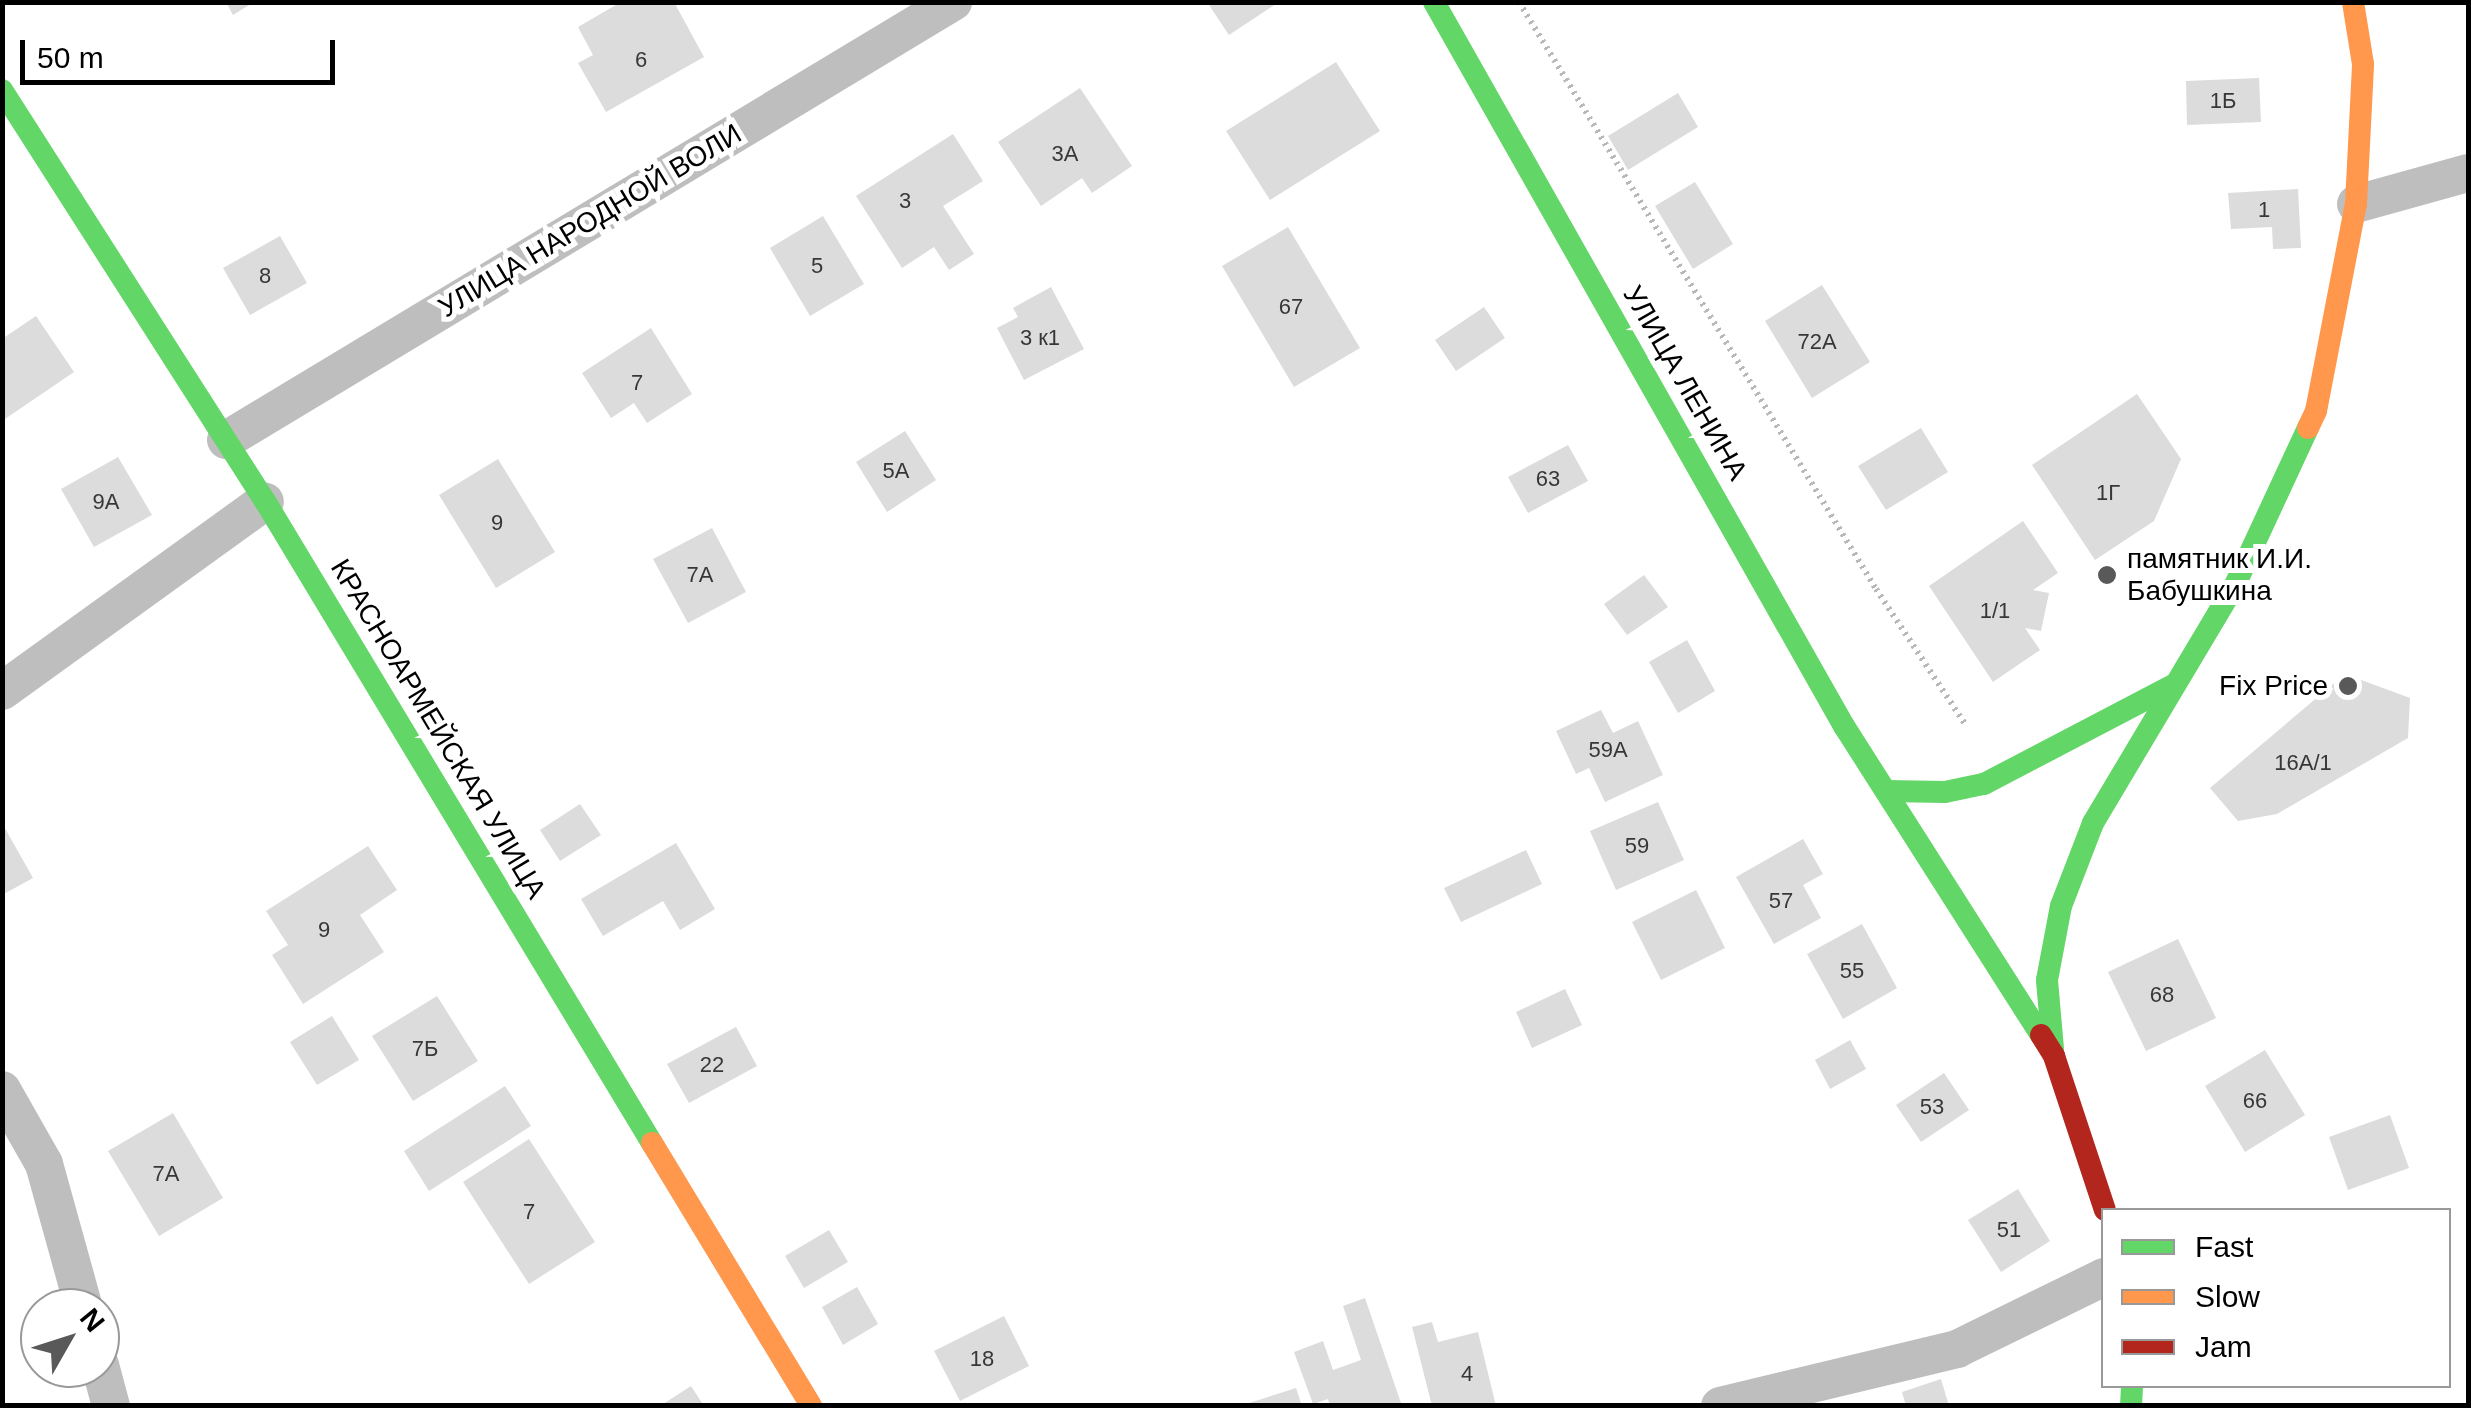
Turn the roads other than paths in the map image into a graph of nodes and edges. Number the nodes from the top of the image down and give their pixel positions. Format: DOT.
graph roads {
  1 [pos="953,2"];
  2 [pos="1434,2"];
  3 [pos="2353,2"];
  4 [pos="2,90"];
  5 [pos="2468,173"];
  6 [pos="2356,204"];
  7 [pos="226,440"];
  8 [pos="265,501"];
  9 [pos="2173,685"];
  10 [pos="2,691"];
  11 [pos="1886,791"];
  12 [pos="2054,1056"];
  13 [pos="2,1090"];
  14 [pos="2104,1208"];
  15 [pos="2101,1278"];
  16 [pos="78,1288"];
  17 [pos="811,1406"];
  18 [pos="1720,1406"];
  1 -- 7 [label="street, УЛИЦА НАРОДНОЙ ВОЛИ"];
  2 -- 11 [label="street, УЛИЦА ЛЕНИНА"];
  3 -- 6 [label="street"];
  4 -- 7 [label="street, КРАСНОАРМЕЙСКАЯ УЛИЦА"];
  5 -- 6 [label="street"];
  6 -- 9 [label="street"];
  7 -- 8 [label="street, КРАСНОАРМЕЙСКАЯ УЛИЦА"];
  8 -- 10 [label="street"];
  8 -- 17 [label="street, КРАСНОАРМЕЙСКАЯ УЛИЦА"];
  9 -- 11 [label="street"];
  9 -- 12 [label="street"];
  11 -- 12 [label="street, УЛИЦА ЛЕНИНА"];
  12 -- 14 [label="street"];
  13 -- 16 [label="street"];
  15 -- 18 [label="street"];
}
